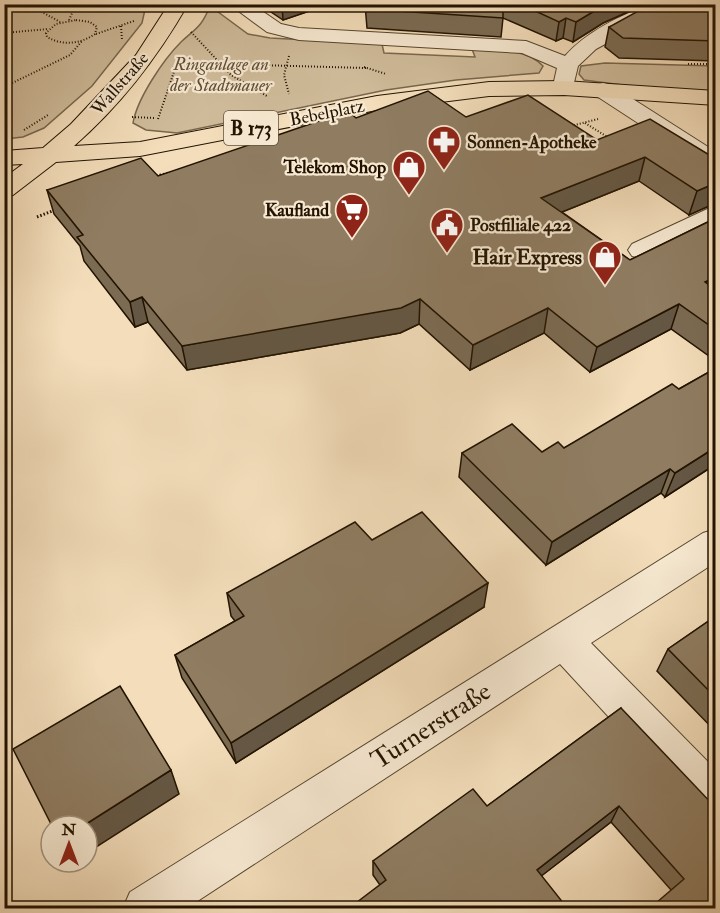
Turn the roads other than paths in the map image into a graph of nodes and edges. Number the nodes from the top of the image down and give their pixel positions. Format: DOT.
graph roads {
  1 [pos="179,4"];
  2 [pos="238,4"];
  3 [pos="670,4"];
  4 [pos="568,66"];
  5 [pos="564,88"];
  6 [pos="603,90"];
  7 [pos="716,98"];
  8 [pos="53,156"];
  9 [pos="4,158"];
  10 [pos="716,163"];
  11 [pos="4,190"];
  12 [pos="716,213"];
  13 [pos="641,250"];
  14 [pos="716,543"];
  15 [pos="564,641"];
  16 [pos="716,802"];
  17 [pos="146,909"];
  1 -- 8 [label="main road, Wallstraße"];
  2 -- 4 [label="street"];
  3 -- 4 [label="street"];
  4 -- 5 [label="street"];
  5 -- 6 [label="main road, Bebelplatz / B 173"];
  5 -- 8 [label="main road, Bebelplatz / B 173"];
  6 -- 7 [label="main road, B 173"];
  6 -- 10 [label="street"];
  8 -- 9 [label="main road, B 173"];
  8 -- 11 [label="main road, Wallstraße"];
  12 -- 13 [label="street"];
  14 -- 15 [label="street, Turnerstraße"];
  15 -- 16 [label="street"];
  15 -- 17 [label="street, Turnerstraße"];
}
